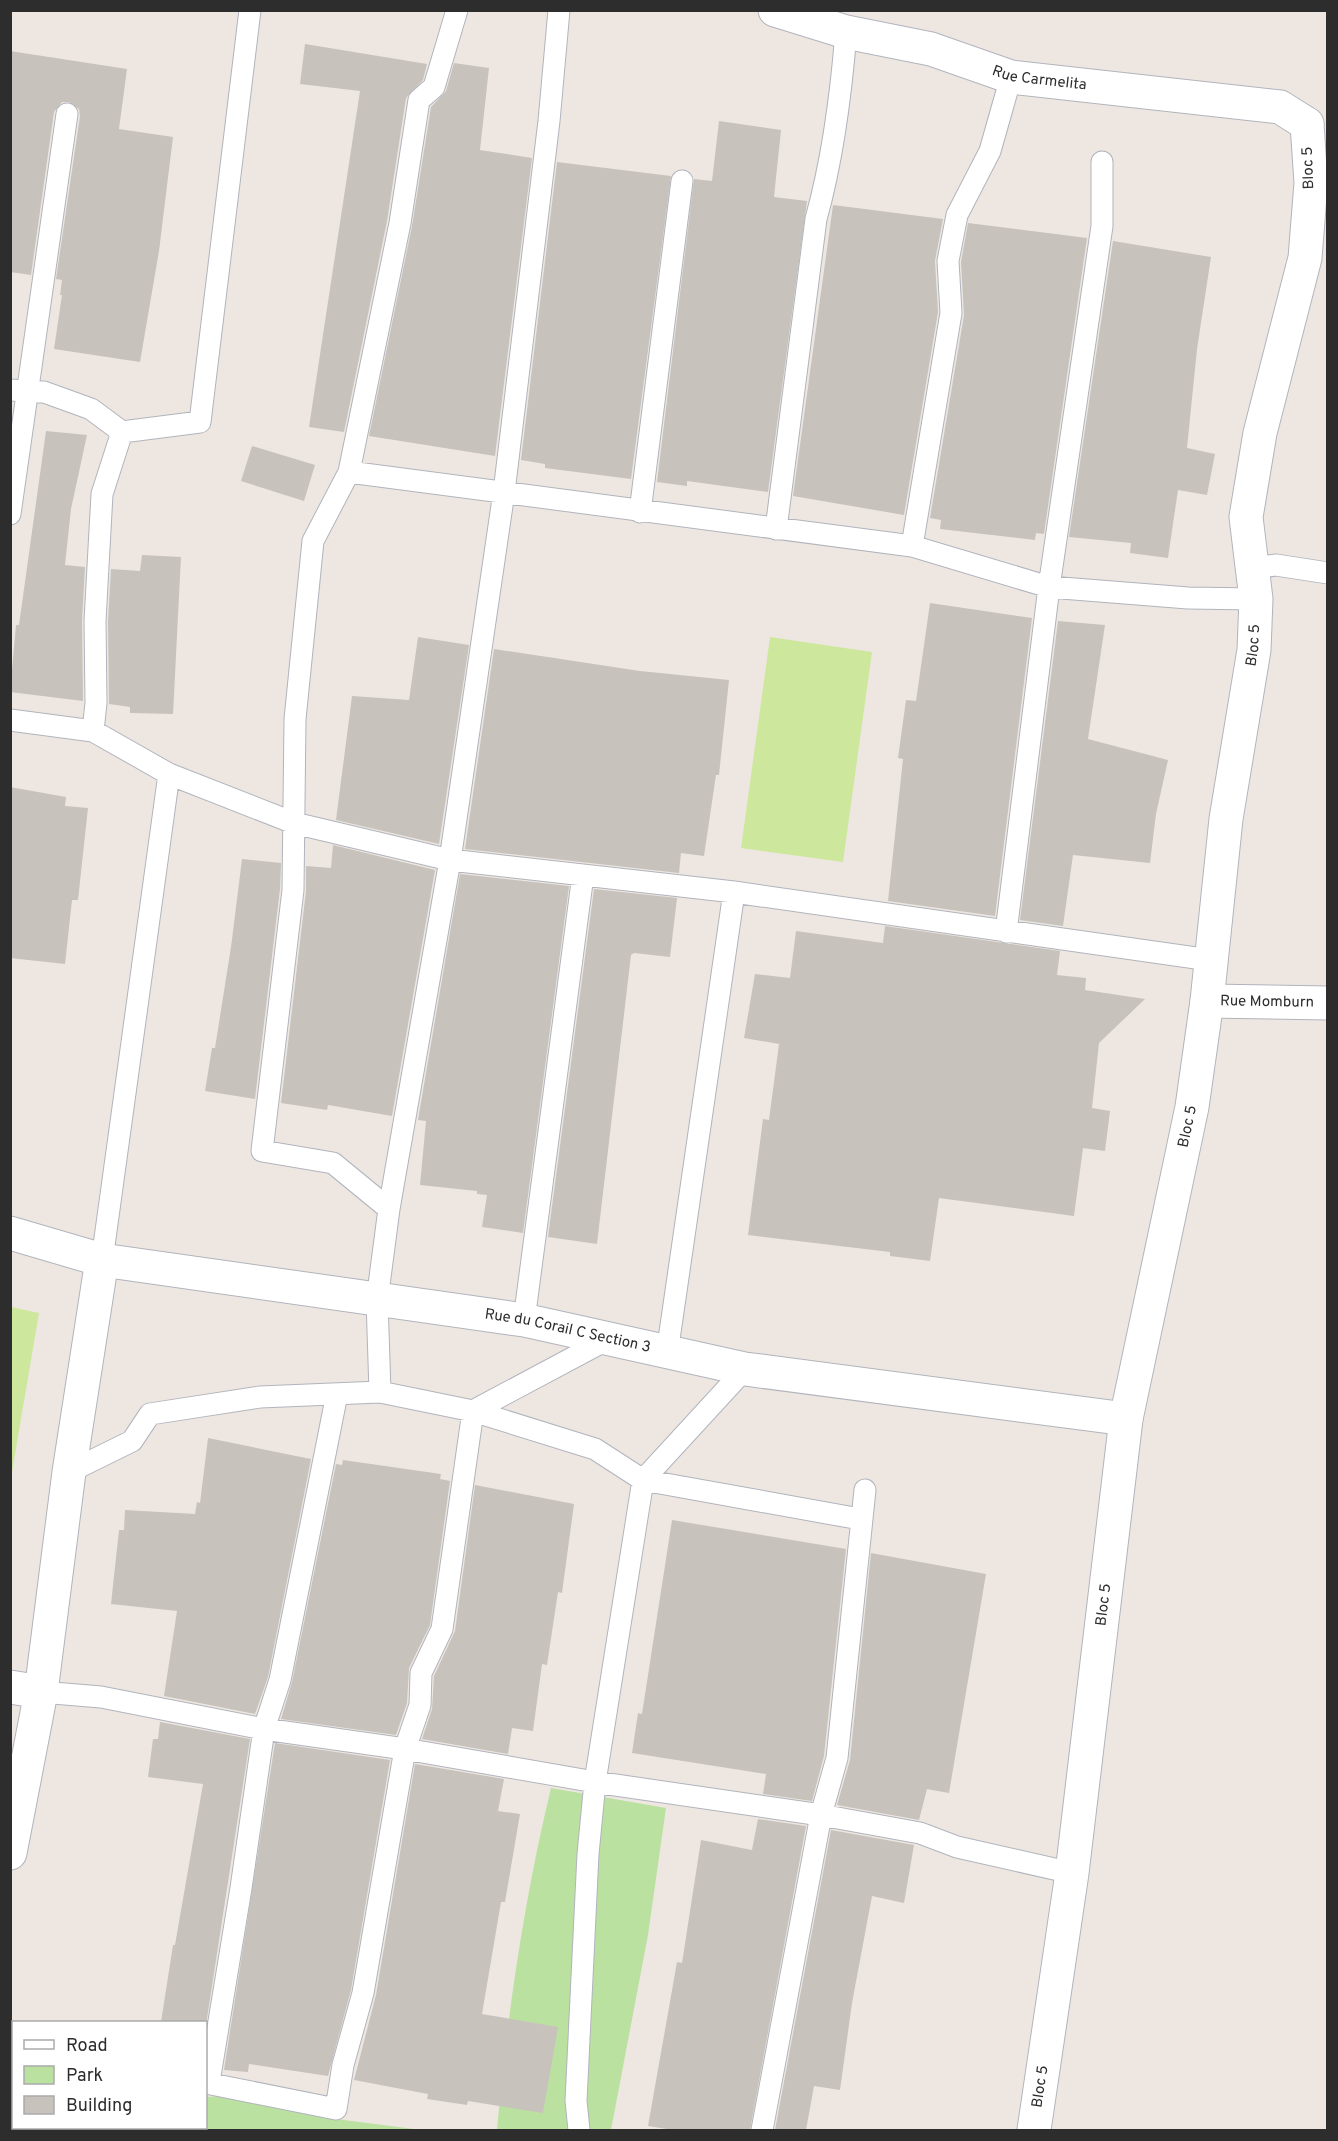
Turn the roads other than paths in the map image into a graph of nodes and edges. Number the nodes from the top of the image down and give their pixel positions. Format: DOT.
graph roads {
  1 [pos="250,10"];
  2 [pos="456,10"];
  3 [pos="560,10"];
  4 [pos="775,10"];
  5 [pos="846,32"];
  6 [pos="1011,77"];
  7 [pos="67,114"];
  8 [pos="1317,119"];
  9 [pos="1102,162"];
  10 [pos="682,181"];
  11 [pos="19,391"];
  12 [pos="122,432"];
  13 [pos="349,472"];
  14 [pos="504,492"];
  15 [pos="640,512"];
  16 [pos="10,514"];
  17 [pos="776,529"];
  18 [pos="912,546"];
  19 [pos="1328,573"];
  20 [pos="1254,584"];
  21 [pos="1049,587"];
  22 [pos="10,720"];
  23 [pos="93,731"];
  24 [pos="169,774"];
  25 [pos="294,823"];
  26 [pos="450,860"];
  27 [pos="583,875"];
  28 [pos="734,892"];
  29 [pos="1006,932"];
  30 [pos="1210,960"];
  31 [pos="1207,1001"];
  32 [pos="1328,1003"];
  33 [pos="389,1209"];
  34 [pos="10,1233"];
  35 [pos="102,1260"];
  36 [pos="377,1300"];
  37 [pos="524,1320"];
  38 [pos="608,1338"];
  39 [pos="667,1353"];
  40 [pos="746,1369"];
  41 [pos="380,1392"];
  42 [pos="336,1394"];
  43 [pos="473,1411"];
  44 [pos="1126,1419"];
  45 [pos="69,1472"];
  46 [pos="643,1480"];
  47 [pos="865,1490"];
  48 [pos="860,1519"];
  49 [pos="26,1690"];
  50 [pos="264,1729"];
  51 [pos="405,1749"];
  52 [pos="595,1782"];
  53 [pos="821,1815"];
  54 [pos="10,1853"];
  55 [pos="1072,1873"];
  56 [pos="207,2083"];
  57 [pos="579,2130"];
  58 [pos="762,2130"];
  59 [pos="1034,2130"];
  1 -- 12 [label="lane"];
  2 -- 13 [label="lane"];
  3 -- 14 [label="lane"];
  4 -- 5 [label="street, Rue Carmelita"];
  5 -- 6 [label="street, Rue Carmelita"];
  5 -- 17 [label="lane"];
  6 -- 8 [label="street, Rue Carmelita"];
  6 -- 18 [label="lane"];
  7 -- 11 [label="lane"];
  8 -- 20 [label="street, Bloc 5"];
  9 -- 21 [label="lane"];
  10 -- 15 [label="lane"];
  11 -- 12 [label="lane"];
  11 -- 16 [label="lane"];
  12 -- 23 [label="lane"];
  13 -- 14 [label="lane"];
  13 -- 25 [label="lane"];
  14 -- 15 [label="lane"];
  14 -- 26 [label="lane"];
  15 -- 17 [label="lane"];
  17 -- 18 [label="lane"];
  18 -- 21 [label="lane"];
  19 -- 20 [label="lane"];
  20 -- 21 [label="lane"];
  20 -- 30 [label="street, Bloc 5"];
  21 -- 29 [label="lane"];
  22 -- 23 [label="lane"];
  23 -- 24 [label="lane"];
  24 -- 25 [label="lane"];
  24 -- 35 [label="lane"];
  25 -- 26 [label="lane"];
  25 -- 33 [label="lane"];
  26 -- 27 [label="lane"];
  26 -- 33 [label="lane"];
  27 -- 28 [label="lane"];
  27 -- 37 [label="lane"];
  28 -- 29 [label="lane"];
  28 -- 39 [label="lane"];
  29 -- 30 [label="lane"];
  30 -- 31 [label="street, Bloc 5"];
  31 -- 32 [label="street, Rue Momburn"];
  31 -- 44 [label="street, Bloc 5"];
  33 -- 36 [label="lane"];
  34 -- 35 [label="street, Rue du Corail C Section 3"];
  35 -- 36 [label="street, Rue du Corail C Section 3"];
  35 -- 45 [label="street"];
  36 -- 37 [label="street, Rue du Corail C Section 3"];
  36 -- 41 [label="lane"];
  37 -- 38 [label="street, Rue du Corail C Section 3"];
  38 -- 39 [label="street, Rue du Corail C Section 3"];
  38 -- 43 [label="lane"];
  39 -- 40 [label="street, Rue du Corail C Section 3"];
  40 -- 44 [label="street, Rue du Corail C Section 3"];
  40 -- 46 [label="lane"];
  41 -- 42 [label="lane"];
  41 -- 43 [label="lane"];
  42 -- 45 [label="lane"];
  42 -- 50 [label="lane"];
  43 -- 46 [label="lane"];
  43 -- 51 [label="lane"];
  44 -- 55 [label="street, Bloc 5"];
  45 -- 49 [label="street"];
  46 -- 48 [label="lane"];
  46 -- 52 [label="lane"];
  47 -- 48 [label="lane"];
  48 -- 53 [label="lane"];
  49 -- 50 [label="lane"];
  49 -- 54 [label="street"];
  50 -- 51 [label="lane"];
  50 -- 56 [label="lane"];
  51 -- 52 [label="lane"];
  51 -- 56 [label="lane"];
  52 -- 53 [label="lane"];
  52 -- 57 [label="lane"];
  53 -- 55 [label="lane"];
  53 -- 58 [label="lane"];
  55 -- 59 [label="street, Bloc 5"];
}
